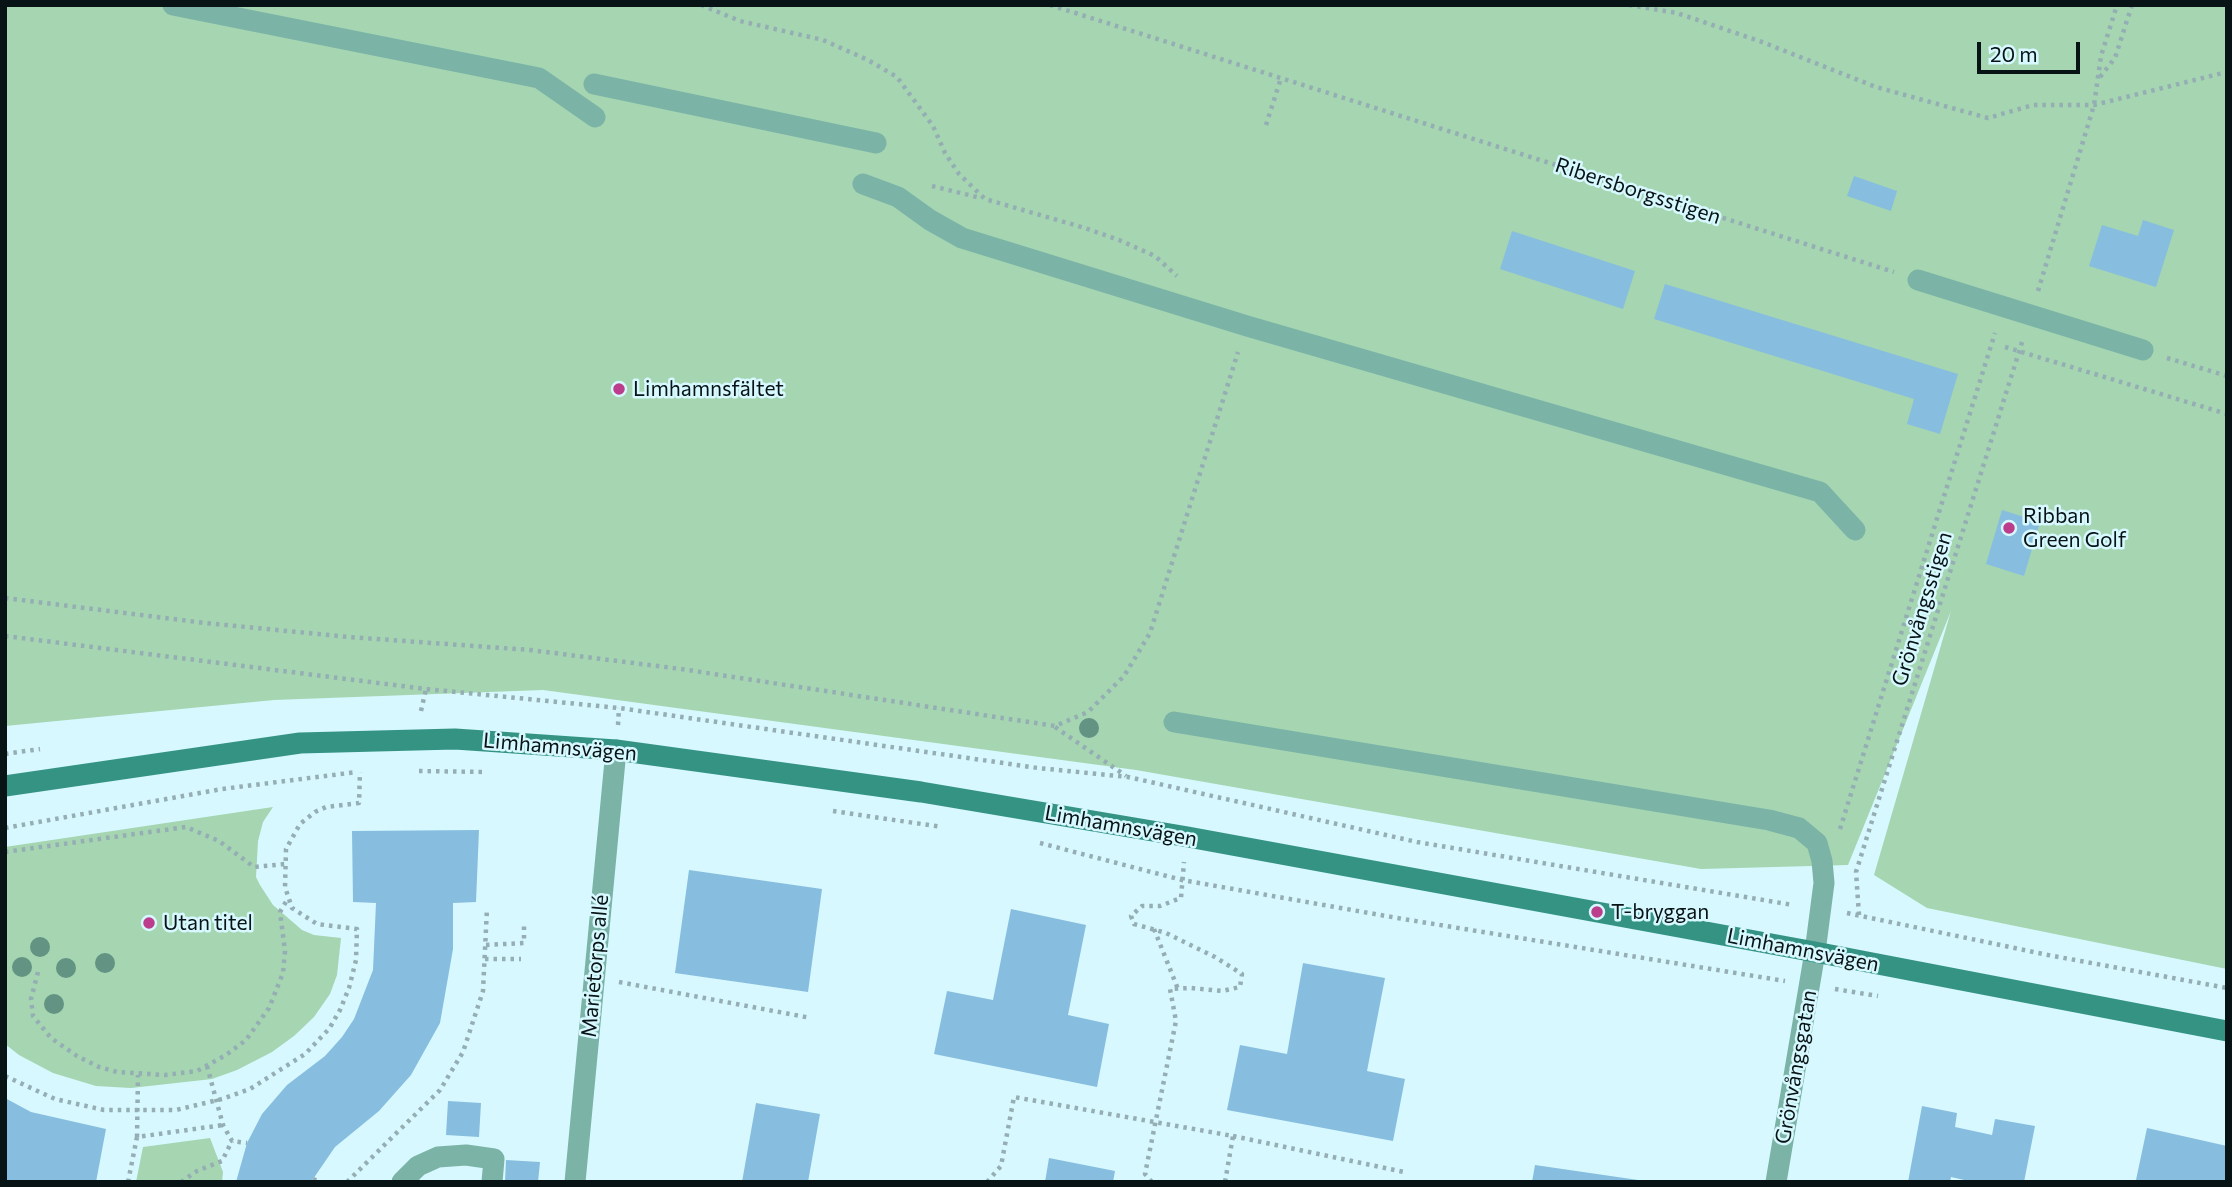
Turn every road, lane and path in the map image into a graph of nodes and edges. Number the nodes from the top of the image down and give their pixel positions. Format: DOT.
graph roads {
  1 [pos="173,5"];
  2 [pos="701,5"];
  3 [pos="1050,5"];
  4 [pos="1629,5"];
  5 [pos="2117,5"];
  6 [pos="2132,5"];
  7 [pos="2227,72"];
  8 [pos="1281,78"];
  9 [pos="2098,79"];
  10 [pos="594,84"];
  11 [pos="2094,105"];
  12 [pos="595,117"];
  13 [pos="1266,125"];
  14 [pos="876,143"];
  15 [pos="863,184"];
  16 [pos="1918,279"];
  17 [pos="2004,307"];
  18 [pos="1191,309"];
  19 [pos="2031,315"];
  20 [pos="1247,326"];
  21 [pos="2005,347"];
  22 [pos="2143,350"];
  23 [pos="2020,351"];
  24 [pos="2227,376"];
  25 [pos="2227,414"];
  26 [pos="1855,530"];
  27 [pos="5,598"];
  28 [pos="5,636"];
  29 [pos="1174,722"];
  30 [pos="1055,726"];
  31 [pos="616,750"];
  32 [pos="410,771"];
  33 [pos="360,772"];
  34 [pos="372,772"];
  35 [pos="491,772"];
  36 [pos="1128,777"];
  37 [pos="5,786"];
  38 [pos="830,811"];
  39 [pos="5,828"];
  40 [pos="952,828"];
  41 [pos="1188,837"];
  42 [pos="1034,842"];
  43 [pos="5,852"];
  44 [pos="1822,861"];
  45 [pos="285,864"];
  46 [pos="1611,873"];
  47 [pos="1182,880"];
  48 [pos="1609,881"];
  49 [pos="288,899"];
  50 [pos="1393,907"];
  51 [pos="488,908"];
  52 [pos="1821,910"];
  53 [pos="1859,915"];
  54 [pos="1391,917"];
  55 [pos="524,925"];
  56 [pos="1154,929"];
  57 [pos="486,945"];
  58 [pos="1815,952"];
  59 [pos="485,959"];
  60 [pos="521,959"];
  61 [pos="37,972"];
  62 [pos="594,977"];
  63 [pos="1811,985"];
  64 [pos="2227,988"];
  65 [pos="1178,989"];
  66 [pos="1886,997"];
  67 [pos="811,1018"];
  68 [pos="2227,1031"];
  69 [pos="207,1066"];
  70 [pos="138,1075"];
  71 [pos="5,1076"];
  72 [pos="216,1101"];
  73 [pos="138,1111"];
  74 [pos="1156,1122"];
  75 [pos="223,1125"];
  76 [pos="1233,1136"];
  77 [pos="137,1137"];
  78 [pos="232,1141"];
  79 [pos="247,1143"];
  80 [pos="1404,1172"];
  81 [pos="313,1179"];
  82 [pos="128,1182"];
  83 [pos="181,1182"];
  84 [pos="320,1182"];
  85 [pos="347,1182"];
  86 [pos="402,1182"];
  87 [pos="492,1182"];
  88 [pos="575,1182"];
  89 [pos="987,1182"];
  90 [pos="1152,1182"];
  91 [pos="1225,1182"];
  92 [pos="1776,1182"];
  1 -- 12 [label="street"];
  2 -- 18 [label="path"];
  3 -- 8 [label="path, Ribersborgsstigen"];
  4 -- 11 [label="path"];
  5 -- 9 [label="path, Grönvångsstigen"];
  6 -- 9 [label="path"];
  7 -- 11 [label="path"];
  8 -- 13 [label="path"];
  8 -- 16 [label="path, Ribersborgsstigen"];
  9 -- 11 [label="path, Grönvångsstigen"];
  10 -- 14 [label="street"];
  11 -- 19 [label="path, Grönvångsstigen"];
  15 -- 18 [label="street"];
  16 -- 17 [label="street"];
  17 -- 19 [label="street"];
  17 -- 44 [label="path, Grönvångsstigen"];
  18 -- 20 [label="street"];
  19 -- 22 [label="street"];
  19 -- 23 [label="path, Grönvångsstigen"];
  20 -- 26 [label="street"];
  20 -- 30 [label="path"];
  21 -- 23 [label="path"];
  22 -- 24 [label="path"];
  23 -- 25 [label="path"];
  23 -- 53 [label="path, Grönvångsstigen"];
  27 -- 30 [label="path"];
  28 -- 36 [label="path"];
  29 -- 44 [label="street"];
  30 -- 36 [label="path"];
  31 -- 37 [label="main road, Limhamnsvägen"];
  31 -- 41 [label="main road, Limhamnsvägen"];
  31 -- 62 [label="street, Marietorps allé"];
  32 -- 35 [label="path"];
  33 -- 34 [label="path"];
  33 -- 39 [label="path"];
  33 -- 45 [label="path"];
  36 -- 46 [label="path"];
  38 -- 40 [label="path"];
  41 -- 47 [label="path"];
  41 -- 58 [label="main road, Limhamnsvägen"];
  42 -- 47 [label="path"];
  43 -- 45 [label="path"];
  44 -- 52 [label="street, Grönvångsgatan"];
  45 -- 49 [label="path"];
  46 -- 48 [label="path"];
  46 -- 52 [label="path"];
  47 -- 54 [label="path"];
  47 -- 56 [label="path"];
  49 -- 69 [label="path"];
  49 -- 72 [label="path"];
  50 -- 54 [label="path"];
  51 -- 57 [label="path"];
  52 -- 53 [label="path"];
  52 -- 58 [label="street, Grönvångsgatan"];
  53 -- 64 [label="path"];
  54 -- 63 [label="path"];
  55 -- 57 [label="path"];
  56 -- 65 [label="path"];
  56 -- 65 [label="path"];
  57 -- 59 [label="path"];
  58 -- 63 [label="street, Grönvångsgatan"];
  58 -- 68 [label="main road, Limhamnsvägen"];
  59 -- 60 [label="path"];
  59 -- 85 [label="path"];
  61 -- 70 [label="path"];
  62 -- 67 [label="path"];
  62 -- 88 [label="street, Marietorps allé"];
  63 -- 66 [label="path"];
  63 -- 92 [label="street, Grönvångsgatan"];
  65 -- 74 [label="path"];
  69 -- 70 [label="path"];
  69 -- 72 [label="path"];
  70 -- 73 [label="path"];
  71 -- 73 [label="path"];
  72 -- 73 [label="path"];
  72 -- 75 [label="path"];
  73 -- 77 [label="path"];
  74 -- 76 [label="path"];
  74 -- 89 [label="path"];
  74 -- 90 [label="path"];
  75 -- 77 [label="path"];
  75 -- 78 [label="path"];
  76 -- 80 [label="path"];
  76 -- 91 [label="path"];
  77 -- 82 [label="path"];
  78 -- 79 [label="path"];
  78 -- 83 [label="path"];
  81 -- 84 [label="path"];
  86 -- 87 [label="street"];
}
